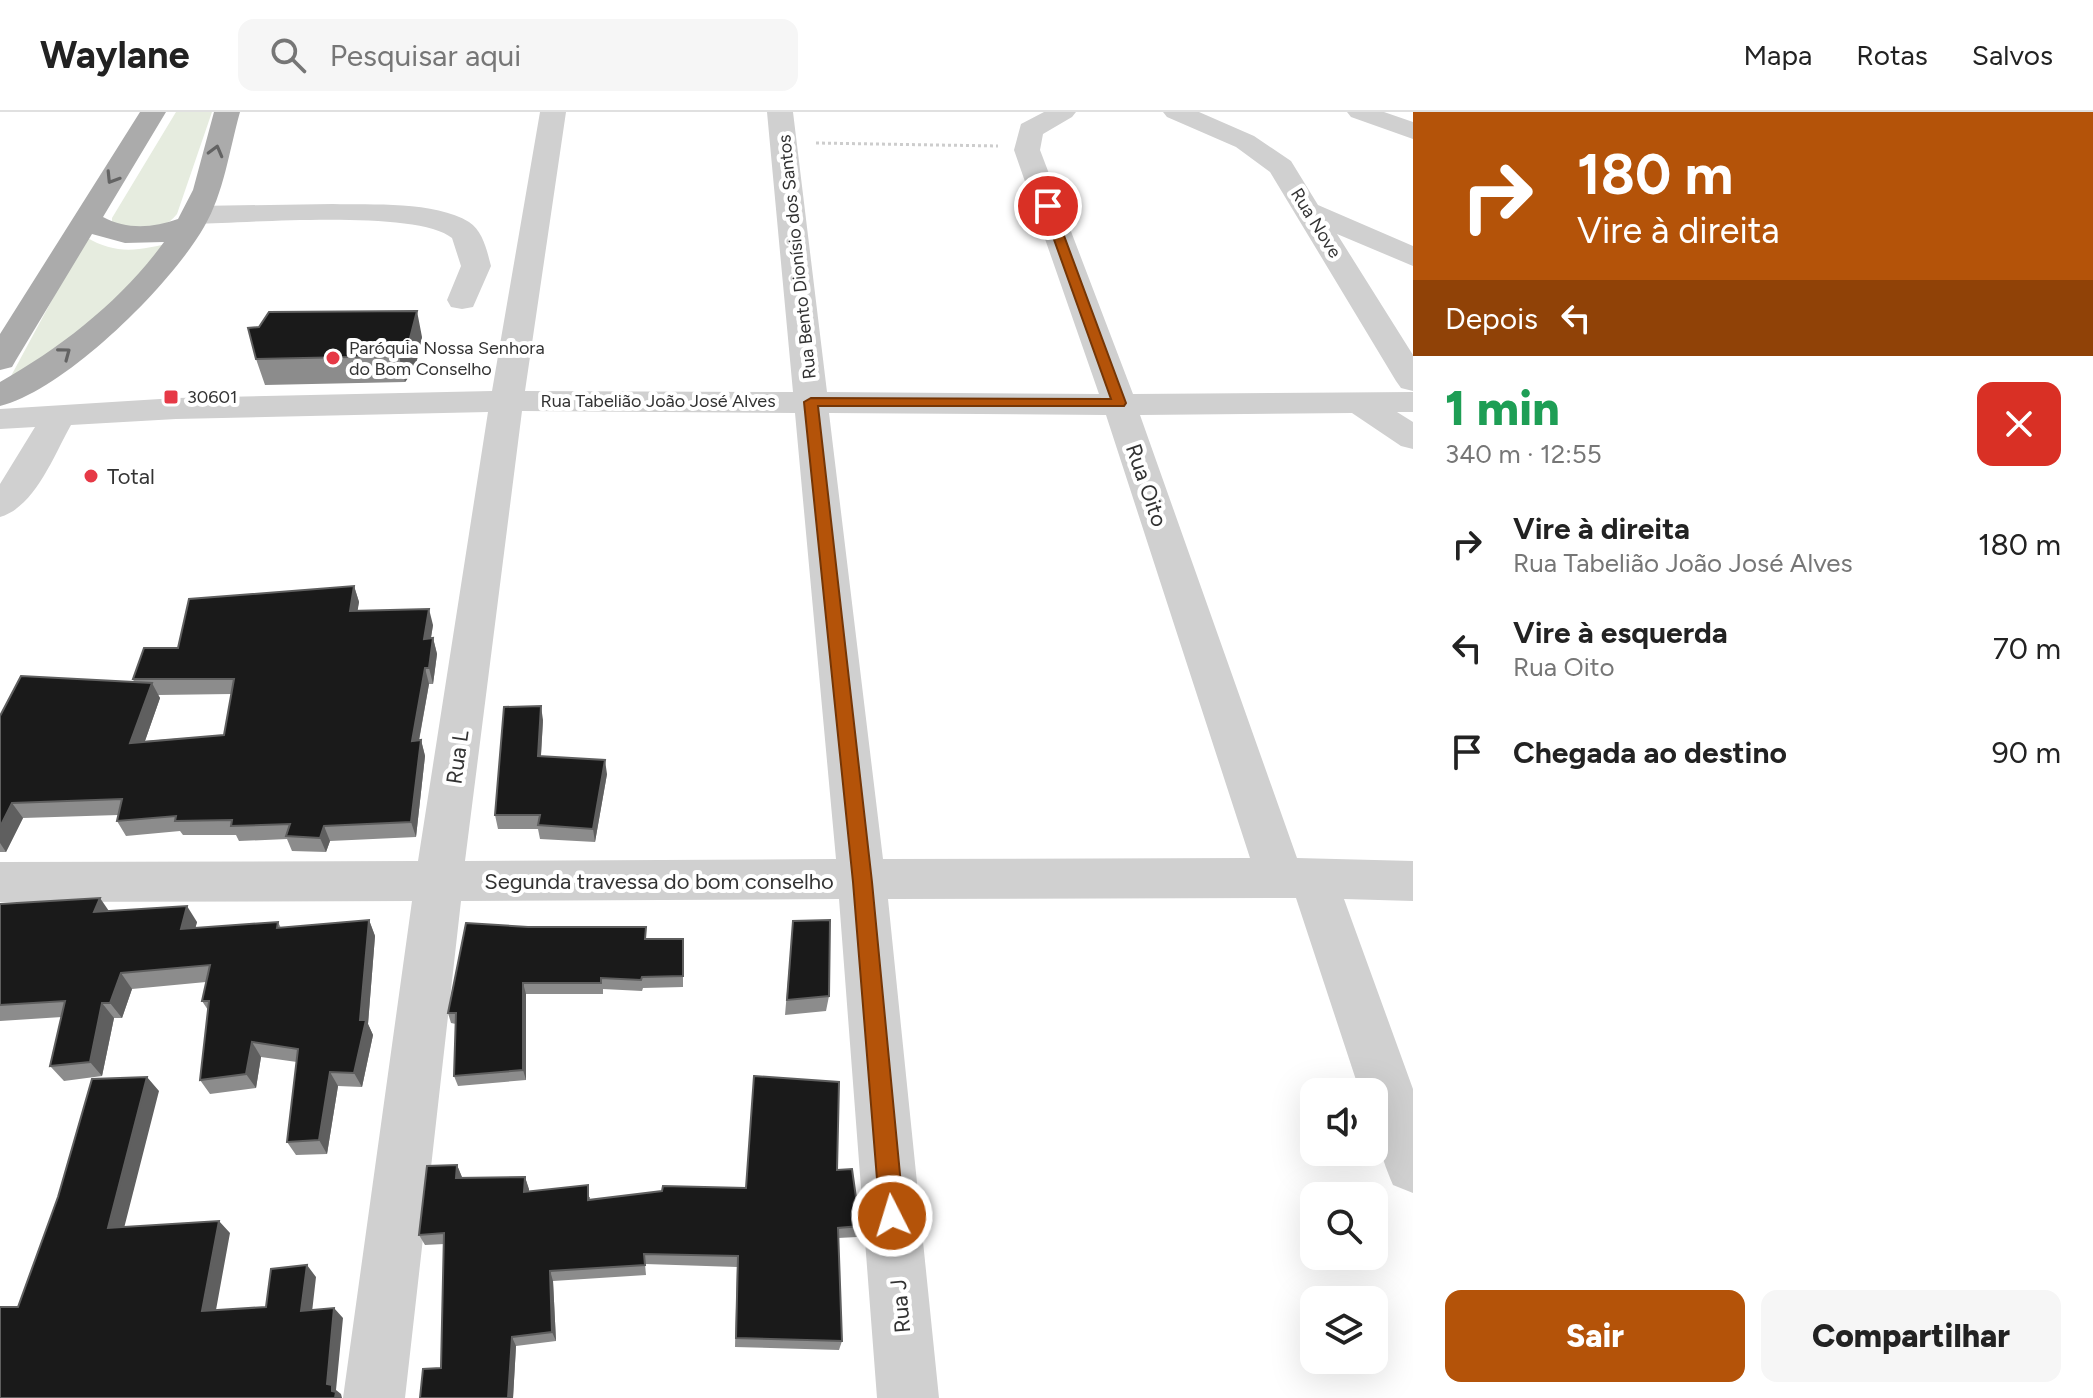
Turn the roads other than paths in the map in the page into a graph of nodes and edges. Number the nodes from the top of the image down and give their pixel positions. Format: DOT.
graph roads {
  1 [pos="153,112"];
  2 [pos="227,112"];
  3 [pos="780,112"];
  4 [pos="1063,112"];
  5 [pos="1176,112"];
  6 [pos="1360,112"];
  7 [pos="551,114"];
  8 [pos="1413,131"];
  9 [pos="1310,211"];
  10 [pos="86,219"];
  11 [pos="194,220"];
  12 [pos="1413,257"];
  13 [pos="462,300"];
  14 [pos="0,360"];
  15 [pos="1413,381"];
  16 [pos="0,396"];
  17 [pos="507,400"];
  18 [pos="811,402"];
  19 [pos="1413,402"];
  20 [pos="1119,403"];
  21 [pos="1361,404"];
  22 [pos="60,414"];
  23 [pos="0,419"];
  24 [pos="1413,438"];
  25 [pos="0,505"];
  26 [pos="1297,878"];
  27 [pos="439,881"];
  28 [pos="1413,881"];
  29 [pos="0,882"];
  30 [pos="862,882"];
  31 [pos="1413,1166"];
  32 [pos="374,1398"];
  33 [pos="908,1398"];
  1 -- 10 [label="main road, one-way"];
  11 -- 2 [label="main road, one-way"];
  3 -- 18 [label="street, Rua Bento Dionísio dos Santos"];
  4 -- 20 [label="street, Rua Oito"];
  5 -- 9 [label="street, Rua Nove"];
  6 -- 8 [label="street"];
  7 -- 17 [label="street, Rua L"];
  9 -- 12 [label="street"];
  9 -- 15 [label="street, Rua Nove"];
  10 -- 11 [label="main road"];
  10 -- 14 [label="main road"];
  11 -- 13 [label="street"];
  16 -- 11 [label="main road, one-way"];
  17 -- 18 [label="street, Rua Tabelião João José Alves"];
  17 -- 22 [label="street, Rua Tabelião João José Alves"];
  17 -- 27 [label="street, Rua L"];
  18 -- 20 [label="street, Rua Tabelião João José Alves"];
  18 -- 30 [label="street, Rua J"];
  19 -- 21 [label="street, Rua Tabelião João José Alves"];
  20 -- 21 [label="street, Rua Tabelião João José Alves"];
  20 -- 26 [label="street, Rua Oito"];
  21 -- 24 [label="street"];
  22 -- 23 [label="street, Rua Tabelião João José Alves"];
  22 -- 25 [label="street"];
  26 -- 28 [label="street, Segunda travessa do bom conselho"];
  26 -- 30 [label="street, Segunda travessa do bom conselho"];
  26 -- 31 [label="street, Rua Oito"];
  27 -- 29 [label="street, Segunda travessa do bom conselho"];
  27 -- 30 [label="street, Segunda travessa do bom conselho"];
  27 -- 32 [label="street, Rua L"];
  30 -- 33 [label="street, Rua J"];
}
